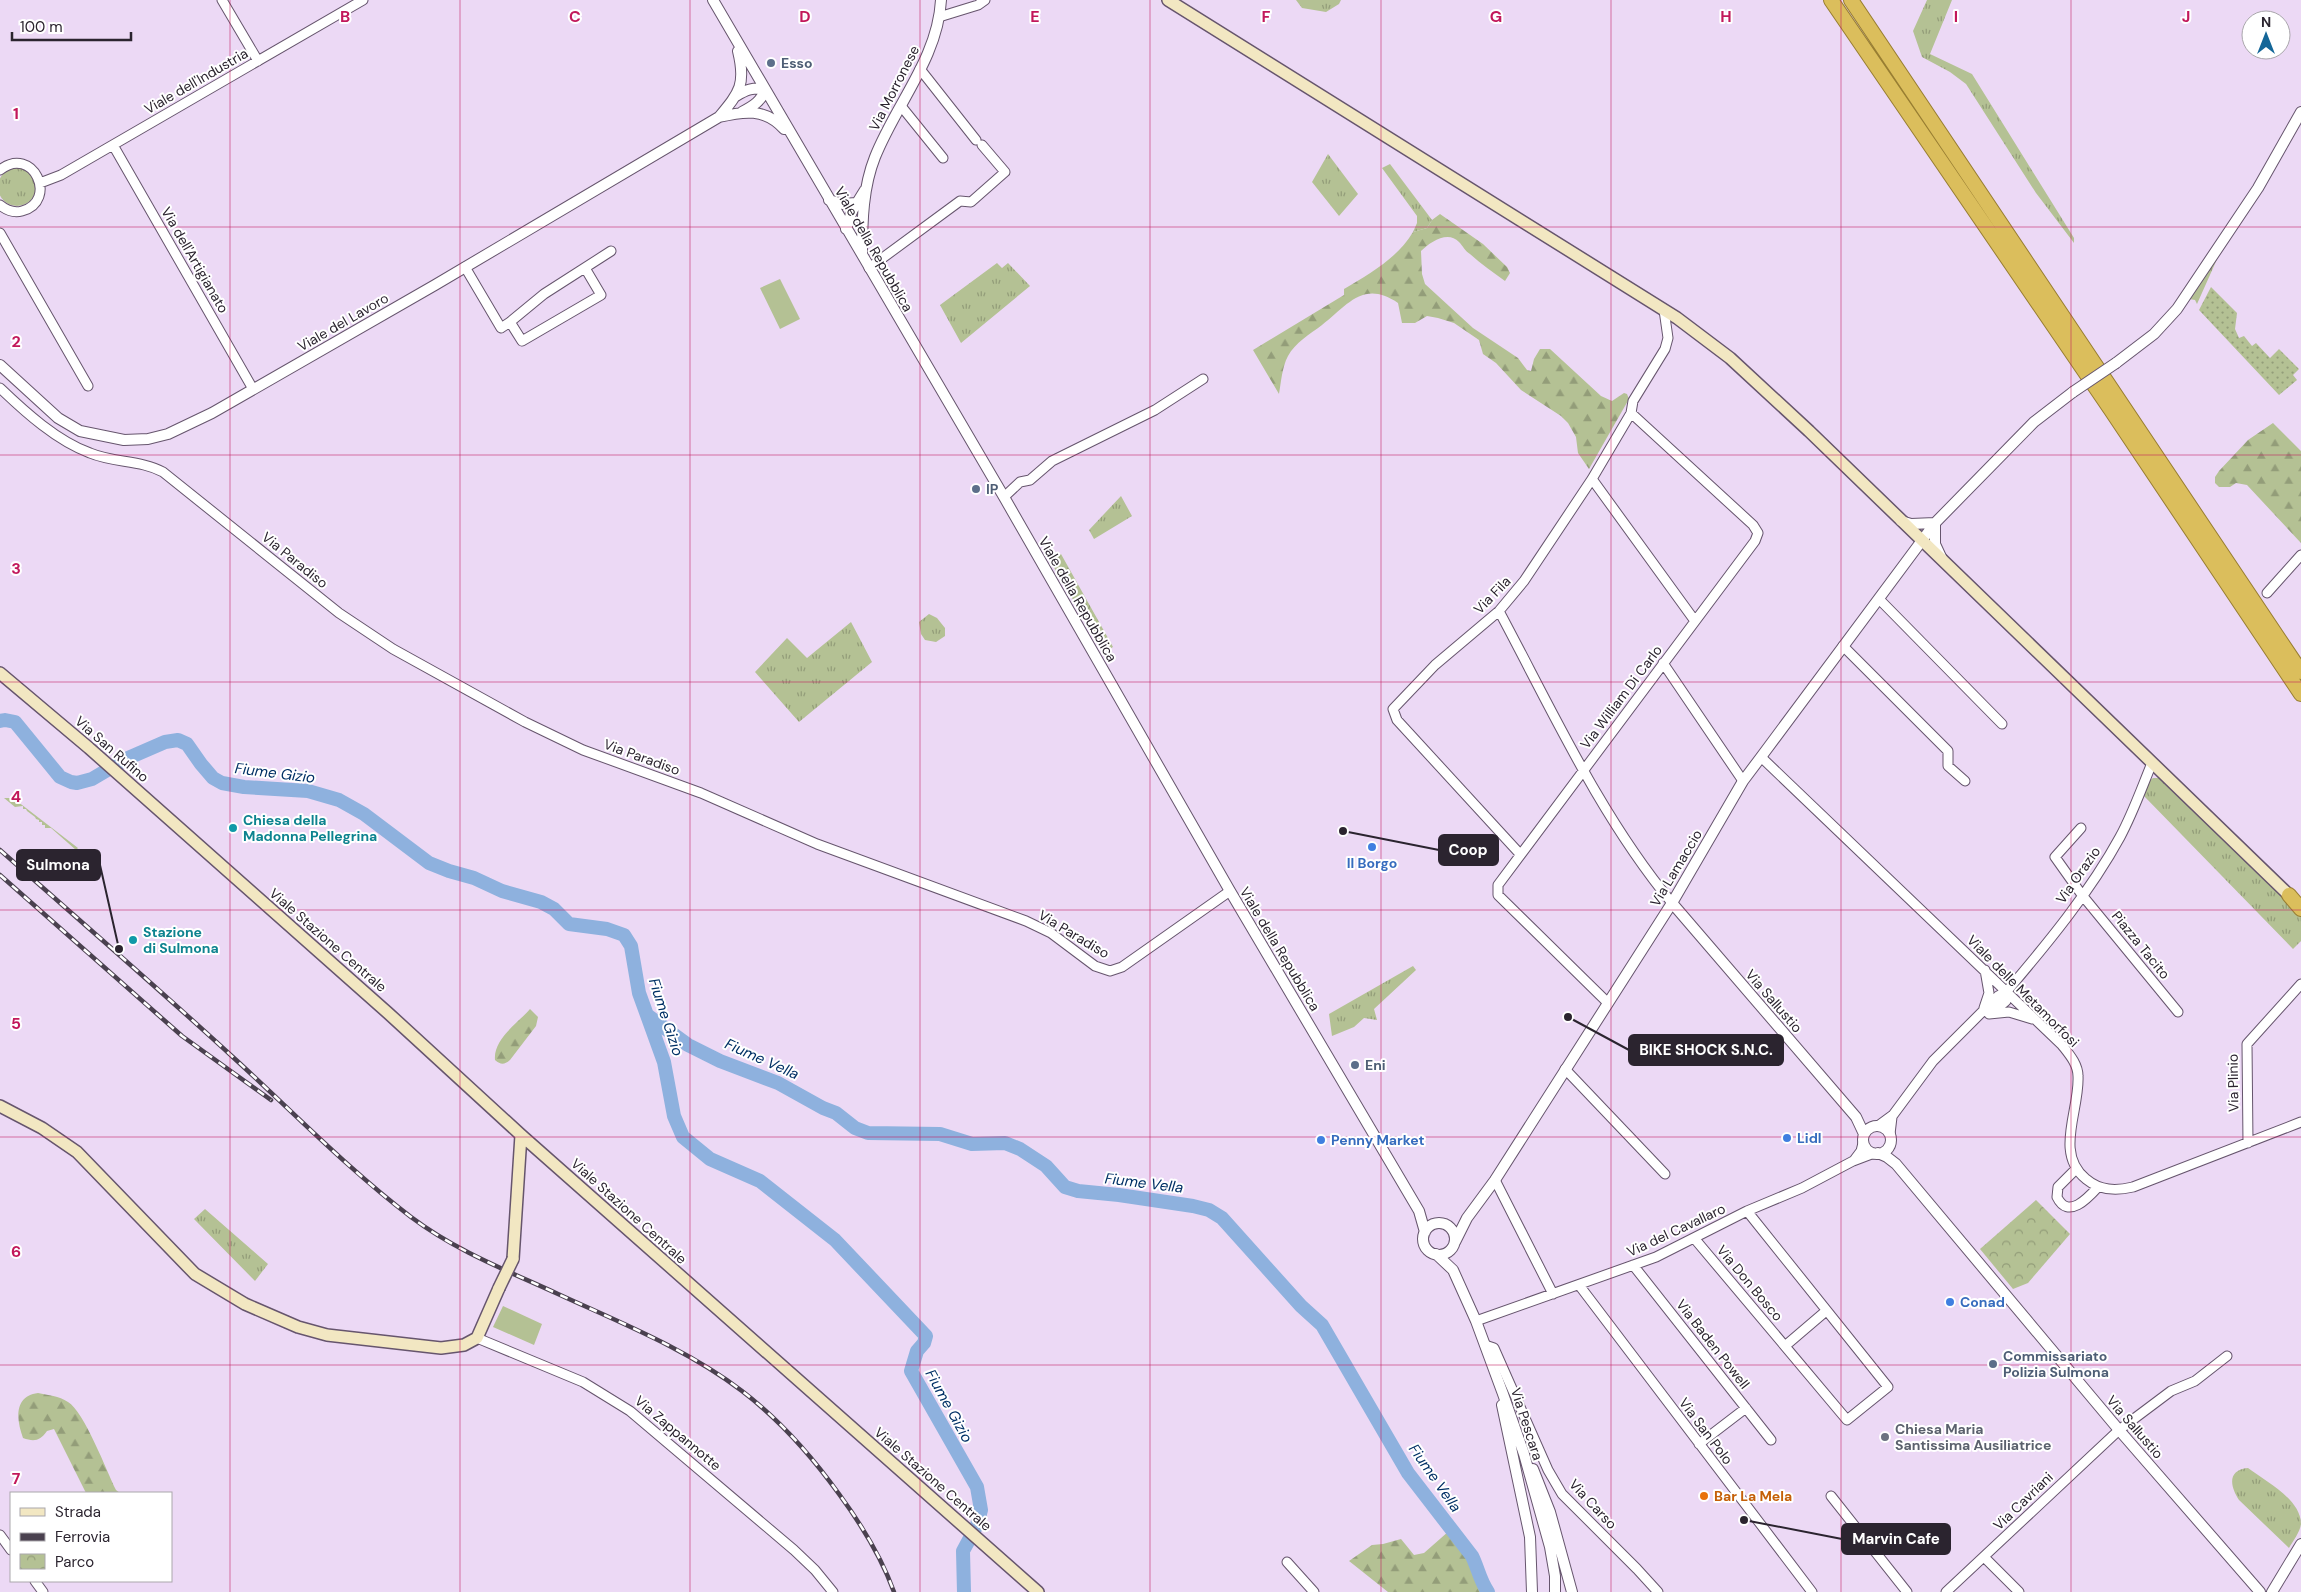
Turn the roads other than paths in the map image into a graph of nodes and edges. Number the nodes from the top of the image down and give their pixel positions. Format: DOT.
graph roads {
  1 [pos="222,0"];
  2 [pos="363,0"];
  3 [pos="713,0"];
  4 [pos="941,0"];
  5 [pos="985,0"];
  6 [pos="1168,0"];
  7 [pos="1832,0"];
  8 [pos="1851,0"];
  9 [pos="939,17"];
  10 [pos="736,40"];
  11 [pos="258,61"];
  12 [pos="920,69"];
  13 [pos="765,89"];
  14 [pos="736,96"];
  15 [pos="901,106"];
  16 [pos="742,112"];
  17 [pos="2301,112"];
  18 [pos="719,117"];
  19 [pos="793,138"];
  20 [pos="113,145"];
  21 [pos="943,158"];
  22 [pos="0,170"];
  23 [pos="40,183"];
  24 [pos="866,188"];
  25 [pos="829,200"];
  26 [pos="856,203"];
  27 [pos="1,209"];
  28 [pos="863,215"];
  29 [pos="846,229"];
  30 [pos="0,233"];
  31 [pos="611,251"];
  32 [pos="862,255"];
  33 [pos="465,267"];
  34 [pos="585,268"];
  35 [pos="869,268"];
  36 [pos="1664,310"];
  37 [pos="510,322"];
  38 [pos="0,365"];
  39 [pos="1204,379"];
  40 [pos="88,386"];
  41 [pos="0,388"];
  42 [pos="253,389"];
  43 [pos="1631,414"];
  44 [pos="80,431"];
  45 [pos="72,444"];
  46 [pos="1592,479"];
  47 [pos="1004,497"];
  48 [pos="1900,520"];
  49 [pos="1935,523"];
  50 [pos="1922,540"];
  51 [pos="2301,555"];
  52 [pos="1942,560"];
  53 [pos="2267,592"];
  54 [pos="1879,599"];
  55 [pos="1499,611"];
  56 [pos="1695,621"];
  57 [pos="1844,646"];
  58 [pos="1663,664"];
  59 [pos="2301,672"];
  60 [pos="0,673"];
  61 [pos="2301,694"];
  62 [pos="2002,724"];
  63 [pos="1761,757"];
  64 [pos="2152,763"];
  65 [pos="1584,770"];
  66 [pos="1743,781"];
  67 [pos="1965,781"];
  68 [pos="2081,828"];
  69 [pos="203,850"];
  70 [pos="1520,854"];
  71 [pos="1230,891"];
  72 [pos="2082,895"];
  73 [pos="2289,896"];
  74 [pos="1672,903"];
  75 [pos="2301,908"];
  76 [pos="1985,970"];
  77 [pos="2301,984"];
  78 [pos="2007,992"];
  79 [pos="1608,1003"];
  80 [pos="2178,1012"];
  81 [pos="1985,1014"];
  82 [pos="2040,1024"];
  83 [pos="1565,1069"];
  84 [pos="0,1106"];
  85 [pos="1893,1115"];
  86 [pos="1856,1117"];
  87 [pos="2301,1122"];
  88 [pos="1876,1126"];
  89 [pos="521,1135"];
  90 [pos="1890,1138"];
  91 [pos="1864,1139"];
  92 [pos="2248,1143"];
  93 [pos="1876,1153"];
  94 [pos="1853,1161"];
  95 [pos="1896,1164"];
  96 [pos="2076,1169"];
  97 [pos="1665,1174"];
  98 [pos="1495,1180"];
  99 [pos="2098,1187"];
  100 [pos="1418,1211"];
  101 [pos="1747,1211"];
  102 [pos="1467,1218"];
  103 [pos="1442,1224"];
  104 [pos="1425,1232"];
  105 [pos="1694,1238"];
  106 [pos="1454,1244"];
  107 [pos="1436,1254"];
  108 [pos="1633,1266"];
  109 [pos="1453,1270"];
  110 [pos="1579,1285"];
  111 [pos="1553,1294"];
  112 [pos="1826,1311"];
  113 [pos="1476,1321"];
  114 [pos="477,1338"];
  115 [pos="1486,1345"];
  116 [pos="1785,1346"];
  117 [pos="2227,1356"];
  118 [pos="1503,1394"];
  119 [pos="1746,1408"];
  120 [pos="2119,1430"];
  121 [pos="1771,1440"];
  122 [pos="1699,1444"];
  123 [pos="1524,1454"];
  124 [pos="1831,1496"];
  125 [pos="0,1536"];
  126 [pos="2301,1544"];
  127 [pos="10,1549"];
  128 [pos="1984,1557"];
  129 [pos="1287,1562"];
  130 [pos="35,1582"];
  131 [pos="43,1592"];
  132 [pos="833,1592"];
  133 [pos="1038,1592"];
  134 [pos="1314,1592"];
  135 [pos="1532,1592"];
  136 [pos="1555,1592"];
  137 [pos="1572,1592"];
  138 [pos="1658,1592"];
  139 [pos="1812,1592"];
  140 [pos="1907,1592"];
  141 [pos="1946,1592"];
  142 [pos="2019,1592"];
  143 [pos="2260,1592"];
  144 [pos="2272,1592"];
  1 -- 11 [label="street"];
  2 -- 11 [label="street, Viale dell'Industria"];
  3 -- 10 [label="street, Viale della Repubblica"];
  4 -- 9 [label="street, Via Morronese"];
  5 -- 9 [label="street"];
  6 -- 36 [label="main road"];
  7 -- 61 [label="highway"];
  8 -- 59 [label="highway"];
  9 -- 12 [label="street, Via Morronese"];
  10 -- 13 [label="street, Viale della Repubblica"];
  10 -- 14 [label="street"];
  11 -- 20 [label="street, Viale dell'Industria"];
  12 -- 15 [label="street, Via Morronese"];
  12 -- 35 [label="street"];
  13 -- 14 [label="street"];
  13 -- 16 [label="street"];
  13 -- 19 [label="street, Viale della Repubblica"];
  14 -- 18 [label="street"];
  15 -- 21 [label="street"];
  15 -- 24 [label="street, Via Morronese"];
  16 -- 18 [label="street"];
  16 -- 19 [label="street"];
  17 -- 49 [label="street, Via Lamaccio, bridge"];
  18 -- 33 [label="street, Viale del Lavoro"];
  19 -- 25 [label="street, Viale della Repubblica"];
  20 -- 23 [label="street, Viale dell'Industria"];
  20 -- 42 [label="street, Via dell'Artigianato"];
  22 -- 23 [label="street"];
  23 -- 27 [label="street"];
  24 -- 26 [label="street, Via Morronese"];
  24 -- 28 [label="street, Via Morronese"];
  25 -- 26 [label="street"];
  25 -- 29 [label="street, Viale della Repubblica"];
  26 -- 29 [label="street, Via Morronese"];
  28 -- 29 [label="street"];
  28 -- 32 [label="street, Via Morronese"];
  29 -- 32 [label="street, Viale della Repubblica"];
  30 -- 40 [label="street"];
  31 -- 34 [label="street"];
  32 -- 35 [label="street, Viale della Repubblica"];
  33 -- 37 [label="street"];
  33 -- 42 [label="street, Viale del Lavoro"];
  34 -- 37 [label="street"];
  34 -- 37 [label="street"];
  35 -- 47 [label="street, Viale della Repubblica"];
  36 -- 43 [label="street, Via Fila"];
  36 -- 48 [label="main road"];
  38 -- 44 [label="street, Viale del Lavoro"];
  39 -- 47 [label="street"];
  41 -- 45 [label="street, Via Paradiso"];
  42 -- 44 [label="street, Viale del Lavoro"];
  43 -- 46 [label="street, Via Fila"];
  43 -- 56 [label="street, Via William Di Carlo"];
  44 -- 45 [label="street"];
  45 -- 71 [label="street, Via Paradiso"];
  46 -- 55 [label="street, Via Fila"];
  46 -- 56 [label="street"];
  47 -- 71 [label="street, Viale della Repubblica"];
  48 -- 49 [label="street"];
  48 -- 50 [label="main road"];
  49 -- 50 [label="street, Via Lamaccio"];
  49 -- 52 [label="street"];
  50 -- 52 [label="main road"];
  50 -- 54 [label="street, Via Lamaccio"];
  51 -- 53 [label="street"];
  52 -- 64 [label="main road"];
  54 -- 57 [label="street, Via Lamaccio"];
  54 -- 62 [label="street"];
  55 -- 65 [label="street"];
  55 -- 70 [label="street, Via Fila"];
  56 -- 58 [label="street, Via William Di Carlo"];
  57 -- 63 [label="street, Via Lamaccio"];
  57 -- 67 [label="street"];
  58 -- 65 [label="street, Via William Di Carlo"];
  58 -- 66 [label="street"];
  60 -- 69 [label="main road, Via San Rufino"];
  63 -- 66 [label="street, Via Lamaccio"];
  63 -- 76 [label="street, Viale delle Metamorfosi"];
  64 -- 72 [label="street, Via Orazio"];
  64 -- 73 [label="main road"];
  65 -- 70 [label="street, Via William Di Carlo"];
  65 -- 74 [label="street"];
  66 -- 74 [label="street, Via Lamaccio"];
  68 -- 72 [label="street, Piazza Tacito"];
  69 -- 89 [label="main road, Viale Stazione Centrale"];
  70 -- 79 [label="street, Via William Di Carlo"];
  71 -- 100 [label="street, Viale della Repubblica"];
  72 -- 78 [label="street, Via Orazio"];
  72 -- 80 [label="street, Piazza Tacito"];
  73 -- 75 [label="highway"];
  74 -- 79 [label="street, Via Lamaccio"];
  74 -- 86 [label="street, Via Sallustio"];
  76 -- 78 [label="street, Viale delle Metamorfosi"];
  76 -- 81 [label="street, Via Orazio"];
  77 -- 92 [label="street, Via Plinio"];
  78 -- 81 [label="street, Via Orazio"];
  78 -- 82 [label="street, Viale delle Metamorfosi"];
  79 -- 83 [label="street, Via Lamaccio"];
  81 -- 82 [label="street"];
  81 -- 85 [label="street, Via Orazio"];
  82 -- 96 [label="street, Viale delle Metamorfosi"];
  83 -- 97 [label="street"];
  83 -- 98 [label="street, Via Lamaccio"];
  84 -- 114 [label="main road"];
  85 -- 88 [label="street, Via Orazio"];
  85 -- 90 [label="street, Via Orazio"];
  86 -- 88 [label="street, Via Sallustio"];
  86 -- 91 [label="street, Via Sallustio"];
  87 -- 92 [label="street"];
  88 -- 90 [label="street"];
  88 -- 91 [label="street"];
  89 -- 114 [label="main road, bridge"];
  89 -- 133 [label="main road, Viale Stazione Centrale"];
  90 -- 93 [label="street"];
  90 -- 95 [label="street, Via Sallustio"];
  91 -- 93 [label="street"];
  91 -- 94 [label="street"];
  92 -- 99 [label="street"];
  93 -- 94 [label="street, Via del Cavallaro"];
  93 -- 95 [label="street, Via Sallustio"];
  94 -- 101 [label="street, Via del Cavallaro"];
  95 -- 120 [label="street, Via Sallustio"];
  96 -- 99 [label="street"];
  96 -- 99 [label="street"];
  98 -- 102 [label="street, Via Lamaccio"];
  98 -- 111 [label="street"];
  100 -- 103 [label="street, Viale della Repubblica"];
  100 -- 104 [label="street, Viale della Repubblica"];
  101 -- 105 [label="street, Via del Cavallaro"];
  101 -- 112 [label="street, Via Don Bosco"];
  102 -- 103 [label="street"];
  102 -- 106 [label="street, Via Lamaccio"];
  103 -- 104 [label="street"];
  103 -- 106 [label="street"];
  104 -- 107 [label="street"];
  105 -- 108 [label="street, Via del Cavallaro"];
  105 -- 116 [label="street, Via Don Bosco"];
  106 -- 107 [label="street"];
  106 -- 109 [label="street, Via Pescara"];
  107 -- 109 [label="street, Via Pescara"];
  108 -- 110 [label="street, Via del Cavallaro"];
  108 -- 119 [label="street, Via Baden Powell"];
  109 -- 113 [label="street, Via Pescara"];
  110 -- 111 [label="street, Via del Cavallaro"];
  110 -- 122 [label="street, Via San Polo"];
  111 -- 113 [label="street, Via del Cavallaro"];
  112 -- 116 [label="street"];
  112 -- 116 [label="street, Via Don Bosco"];
  113 -- 115 [label="street, Via Pescara"];
  114 -- 132 [label="street, Via Zappannotte"];
  115 -- 118 [label="street, Via Pescara"];
  115 -- 138 [label="street, Via Carso"];
  117 -- 120 [label="street, Via Cavriani"];
  118 -- 123 [label="street, Via Pescara"];
  118 -- 135 [label="street"];
  119 -- 121 [label="street, Via Baden Powell"];
  119 -- 122 [label="street"];
  120 -- 128 [label="street, Via Cavriani"];
  120 -- 143 [label="street, Via Sallustio"];
  122 -- 139 [label="street, Via San Polo"];
  123 -- 136 [label="street, Via Pescara"];
  123 -- 137 [label="street"];
  124 -- 140 [label="street"];
  125 -- 127 [label="street"];
  126 -- 144 [label="street"];
  128 -- 141 [label="street, Via Cavriani"];
  128 -- 142 [label="street"];
  129 -- 134 [label="street"];
  130 -- 131 [label="street"];
}
